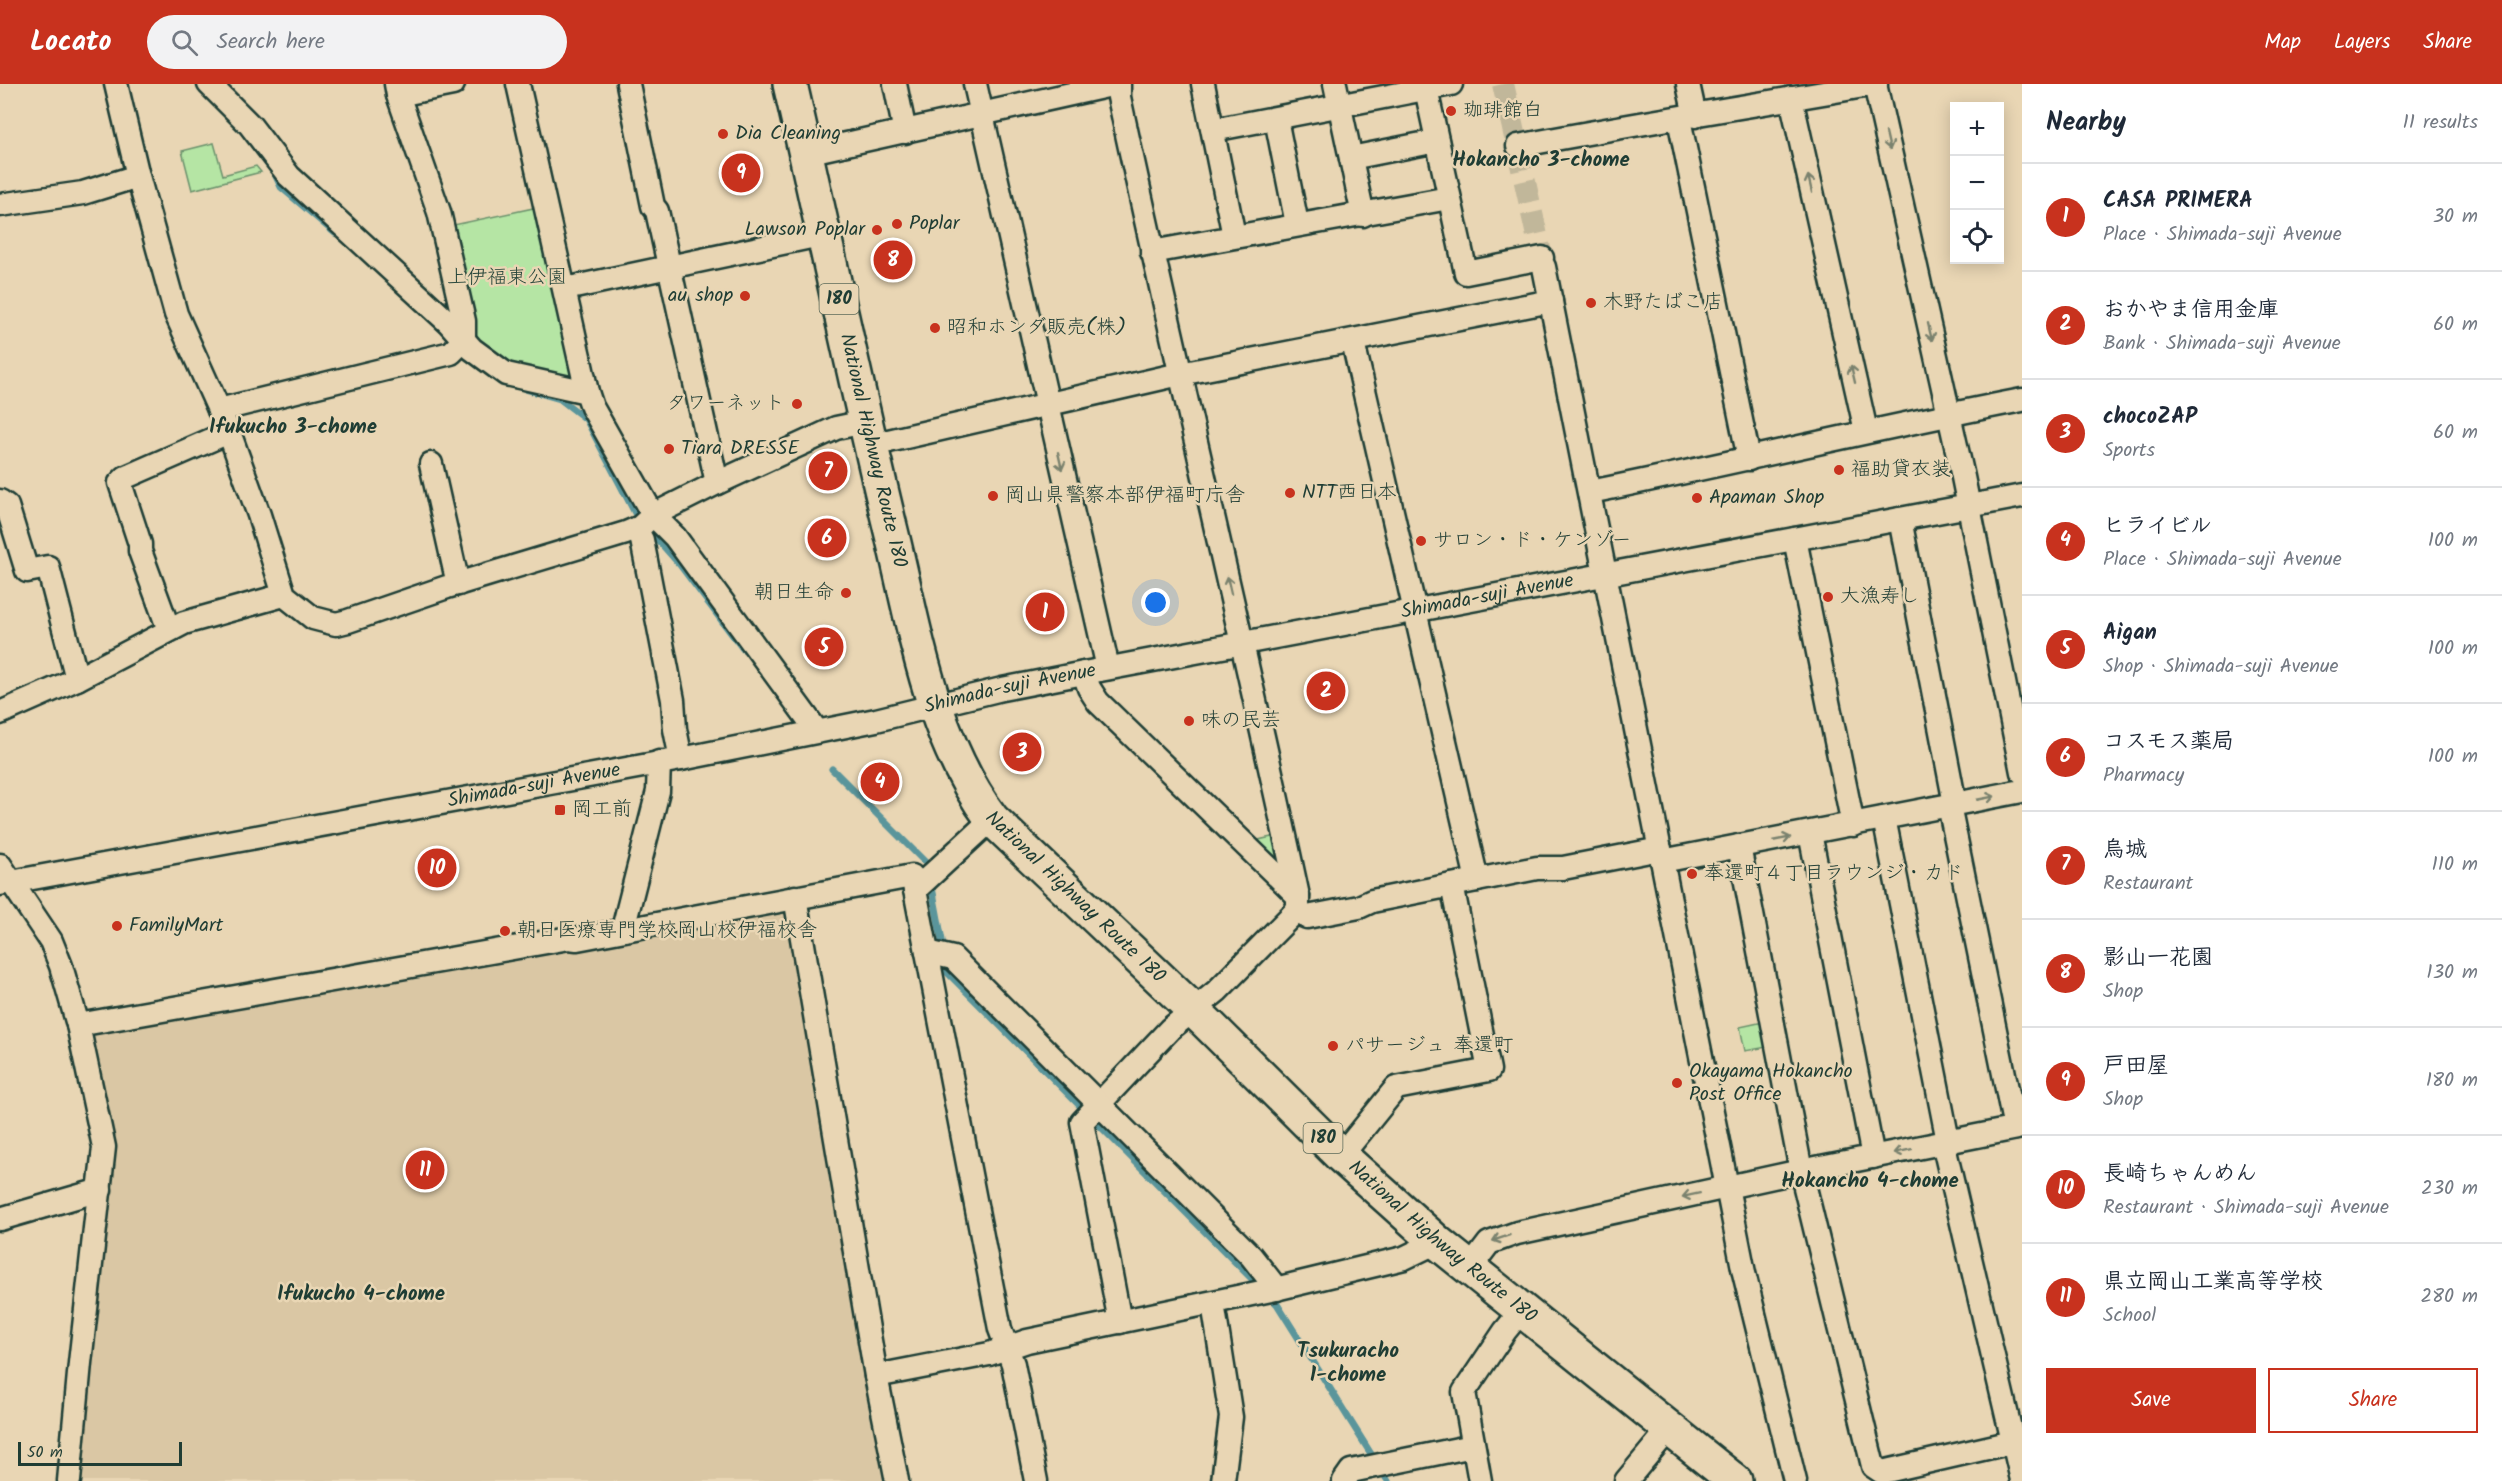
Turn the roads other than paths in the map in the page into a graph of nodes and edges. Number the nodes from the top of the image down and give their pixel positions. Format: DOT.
graph roads {
  1 [pos="116,84"];
  2 [pos="208,84"];
  3 [pos="453,84"];
  4 [pos="518,84"];
  5 [pos="628,84"];
  6 [pos="790,84"];
  7 [pos="895,84"];
  8 [pos="975,84"];
  9 [pos="1118,84"];
  10 [pos="1203,84"];
  11 [pos="1451,84"];
  12 [pos="1688,84"];
  13 [pos="1875,84"];
  14 [pos="397,89"];
  15 [pos="1426,89"];
  16 [pos="1045,92"];
  17 [pos="1337,94"];
  18 [pos="1784,94"];
  19 [pos="981,113"];
  20 [pos="1687,117"];
  21 [pos="1276,118"];
  22 [pos="1213,130"];
  23 [pos="905,132"];
  24 [pos="1437,141"];
  25 [pos="1518,146"];
  26 [pos="806,153"];
  27 [pos="1351,158"];
  28 [pos="138,176"];
  29 [pos="1449,198"];
  30 [pos="0,205"];
  31 [pos="1363,215"];
  32 [pos="1297,224"];
  33 [pos="825,234"];
  34 [pos="1234,236"];
  35 [pos="1152,252"];
  36 [pos="669,268"];
  37 [pos="566,289"];
  38 [pos="1551,301"];
  39 [pos="1353,342"];
  40 [pos="458,346"];
  41 [pos="1180,374"];
  42 [pos="587,392"];
  43 [pos="2022,400"];
  44 [pos="1047,404"];
  45 [pos="219,410"];
  46 [pos="1948,414"];
  47 [pos="1866,431"];
  48 [pos="229,432"];
  49 [pos="868,433"];
  50 [pos="1749,459"];
  51 [pos="430,464"];
  52 [pos="717,483"];
  53 [pos="1590,492"];
  54 [pos="2022,496"];
  55 [pos="0,501"];
  56 [pos="1968,506"];
  57 [pos="1900,519"];
  58 [pos="645,523"];
  59 [pos="1795,538"];
  60 [pos="1606,575"];
  61 [pos="458,584"];
  62 [pos="284,595"];
  63 [pos="1414,611"];
  64 [pos="169,630"];
  65 [pos="1242,642"];
  66 [pos="1108,668"];
  67 [pos="1084,673"];
  68 [pos="77,679"];
  69 [pos="936,706"];
  70 [pos="0,713"];
  71 [pos="817,731"];
  72 [pos="670,760"];
  73 [pos="2022,772"];
  74 [pos="2022,791"];
  75 [pos="1952,805"];
  76 [pos="1884,818"];
  77 [pos="992,819"];
  78 [pos="1853,825"];
  79 [pos="1810,833"];
  80 [pos="1739,846"];
  81 [pos="1661,855"];
  82 [pos="4,877"];
  83 [pos="1477,880"];
  84 [pos="925,881"];
  85 [pos="1452,885"];
  86 [pos="795,897"];
  87 [pos="1296,904"];
  88 [pos="623,928"];
  89 [pos="939,955"];
  90 [pos="1193,1010"];
  91 [pos="78,1025"];
  92 [pos="1091,1111"];
  93 [pos="2018,1128"];
  94 [pos="1946,1142"];
  95 [pos="1341,1156"];
  96 [pos="1873,1157"];
  97 [pos="1801,1171"];
  98 [pos="1726,1187"];
  99 [pos="100,1190"];
  100 [pos="0,1220"];
  101 [pos="1437,1242"];
  102 [pos="1470,1268"];
  103 [pos="1268,1291"];
  104 [pos="1213,1303"];
  105 [pos="1523,1309"];
  106 [pos="1120,1322"];
  107 [pos="1008,1348"];
  108 [pos="876,1376"];
  109 [pos="1670,1428"];
  110 [pos="2013,1442"];
  111 [pos="1473,1446"];
  112 [pos="2022,1480"];
  113 [pos="69,1481"];
  114 [pos="897,1481"];
  115 [pos="1036,1481"];
  116 [pos="1224,1481"];
  117 [pos="1344,1481"];
  118 [pos="1480,1481"];
  119 [pos="1626,1481"];
  120 [pos="1735,1481"];
  121 [pos="1795,1481"];
  1 -- 28 [label="street"];
  2 -- 40 [label="street"];
  3 -- 14 [label="street"];
  4 -- 37 [label="street"];
  5 -- 36 [label="street"];
  6 -- 26 [label="highway, National Highway Route 180 / 180"];
  7 -- 23 [label="street"];
  8 -- 19 [label="street"];
  9 -- 16 [label="street"];
  9 -- 35 [label="street"];
  10 -- 22 [label="street"];
  11 -- 15 [label="street"];
  12 -- 20 [label="street"];
  13 -- 18 [label="street"];
  13 -- 46 [label="street, one-way"];
  14 -- 40 [label="street"];
  15 -- 17 [label="street"];
  15 -- 24 [label="street"];
  16 -- 19 [label="street"];
  17 -- 21 [label="street"];
  17 -- 27 [label="street"];
  18 -- 20 [label="street"];
  47 -- 18 [label="street, one-way"];
  19 -- 23 [label="street"];
  19 -- 44 [label="street"];
  20 -- 25 [label="street"];
  20 -- 50 [label="street"];
  21 -- 22 [label="street"];
  21 -- 32 [label="street"];
  22 -- 34 [label="street"];
  23 -- 26 [label="street"];
  24 -- 27 [label="street"];
  24 -- 29 [label="street"];
  26 -- 33 [label="highway, National Highway Route 180 / 180"];
  27 -- 31 [label="street"];
  28 -- 30 [label="street"];
  28 -- 45 [label="street"];
  29 -- 31 [label="street"];
  29 -- 38 [label="street"];
  31 -- 32 [label="street"];
  32 -- 34 [label="street"];
  33 -- 36 [label="street"];
  33 -- 49 [label="highway, National Highway Route 180 / 180"];
  34 -- 35 [label="street"];
  35 -- 41 [label="street"];
  36 -- 37 [label="street"];
  36 -- 52 [label="street"];
  37 -- 42 [label="street"];
  38 -- 39 [label="street"];
  38 -- 53 [label="street"];
  39 -- 41 [label="street"];
  39 -- 63 [label="street"];
  40 -- 42 [label="street"];
  40 -- 45 [label="street"];
  41 -- 44 [label="street"];
  65 -- 41 [label="street, one-way"];
  42 -- 58 [label="street"];
  43 -- 46 [label="street"];
  44 -- 49 [label="street"];
  44 -- 66 [label="street, one-way"];
  45 -- 48 [label="street"];
  46 -- 47 [label="street"];
  46 -- 56 [label="street"];
  47 -- 50 [label="street"];
  48 -- 62 [label="street"];
  48 -- 64 [label="street"];
  49 -- 52 [label="street"];
  49 -- 69 [label="highway, National Highway Route 180 / 180"];
  50 -- 53 [label="street"];
  51 -- 61 [label="street"];
  52 -- 58 [label="street"];
  53 -- 60 [label="street"];
  54 -- 56 [label="street, Shimada-suji Avenue"];
  55 -- 68 [label="street"];
  56 -- 57 [label="street, Shimada-suji Avenue"];
  56 -- 73 [label="street"];
  57 -- 59 [label="street, Shimada-suji Avenue"];
  57 -- 75 [label="street"];
  58 -- 61 [label="street"];
  58 -- 71 [label="street"];
  58 -- 72 [label="street"];
  59 -- 60 [label="street, Shimada-suji Avenue"];
  59 -- 78 [label="street"];
  60 -- 63 [label="street, Shimada-suji Avenue"];
  60 -- 81 [label="street"];
  61 -- 62 [label="street"];
  62 -- 64 [label="street"];
  63 -- 65 [label="street, Shimada-suji Avenue"];
  63 -- 83 [label="street"];
  64 -- 68 [label="street"];
  65 -- 66 [label="street, Shimada-suji Avenue"];
  65 -- 87 [label="street"];
  66 -- 67 [label="street, Shimada-suji Avenue"];
  67 -- 69 [label="street, Shimada-suji Avenue"];
  67 -- 87 [label="street"];
  68 -- 70 [label="street"];
  69 -- 71 [label="street, Shimada-suji Avenue"];
  69 -- 77 [label="highway, National Highway Route 180 / 180"];
  71 -- 72 [label="street, Shimada-suji Avenue"];
  72 -- 82 [label="street, Shimada-suji Avenue"];
  72 -- 88 [label="street"];
  75 -- 74 [label="street, one-way"];
  75 -- 76 [label="street"];
  75 -- 93 [label="street"];
  76 -- 78 [label="street"];
  76 -- 94 [label="street"];
  77 -- 84 [label="street"];
  77 -- 90 [label="highway, National Highway Route 180 / 180"];
  78 -- 79 [label="street"];
  80 -- 79 [label="street, one-way"];
  79 -- 96 [label="street"];
  80 -- 81 [label="street"];
  80 -- 97 [label="street"];
  81 -- 83 [label="street"];
  81 -- 98 [label="street"];
  82 -- 91 [label="street"];
  83 -- 85 [label="street"];
  84 -- 86 [label="street"];
  84 -- 89 [label="street"];
  85 -- 87 [label="street"];
  85 -- 95 [label="street"];
  86 -- 88 [label="street"];
  86 -- 108 [label="street"];
  87 -- 90 [label="street"];
  88 -- 91 [label="street"];
  89 -- 92 [label="street"];
  89 -- 107 [label="street"];
  90 -- 92 [label="street"];
  90 -- 95 [label="highway, National Highway Route 180 / 180"];
  91 -- 99 [label="street"];
  92 -- 103 [label="street"];
  92 -- 106 [label="street"];
  93 -- 94 [label="street"];
  94 -- 96 [label="street, one-way"];
  94 -- 110 [label="street"];
  95 -- 101 [label="highway, National Highway Route 180 / 180"];
  96 -- 97 [label="street"];
  97 -- 98 [label="street"];
  97 -- 110 [label="street"];
  98 -- 102 [label="street, one-way"];
  98 -- 121 [label="street"];
  99 -- 100 [label="street"];
  99 -- 113 [label="street"];
  101 -- 102 [label="highway, National Highway Route 180 / 180"];
  101 -- 103 [label="street"];
  102 -- 105 [label="highway, National Highway Route 180 / 180"];
  103 -- 104 [label="street"];
  104 -- 106 [label="street"];
  104 -- 116 [label="street"];
  105 -- 109 [label="highway, National Highway Route 180 / 180"];
  105 -- 111 [label="street"];
  106 -- 107 [label="street"];
  107 -- 108 [label="street"];
  107 -- 115 [label="street"];
  108 -- 114 [label="street"];
  109 -- 119 [label="street"];
  109 -- 120 [label="highway, National Highway Route 180 / 180"];
  110 -- 112 [label="street"];
  111 -- 117 [label="street"];
  111 -- 118 [label="street"];
}
